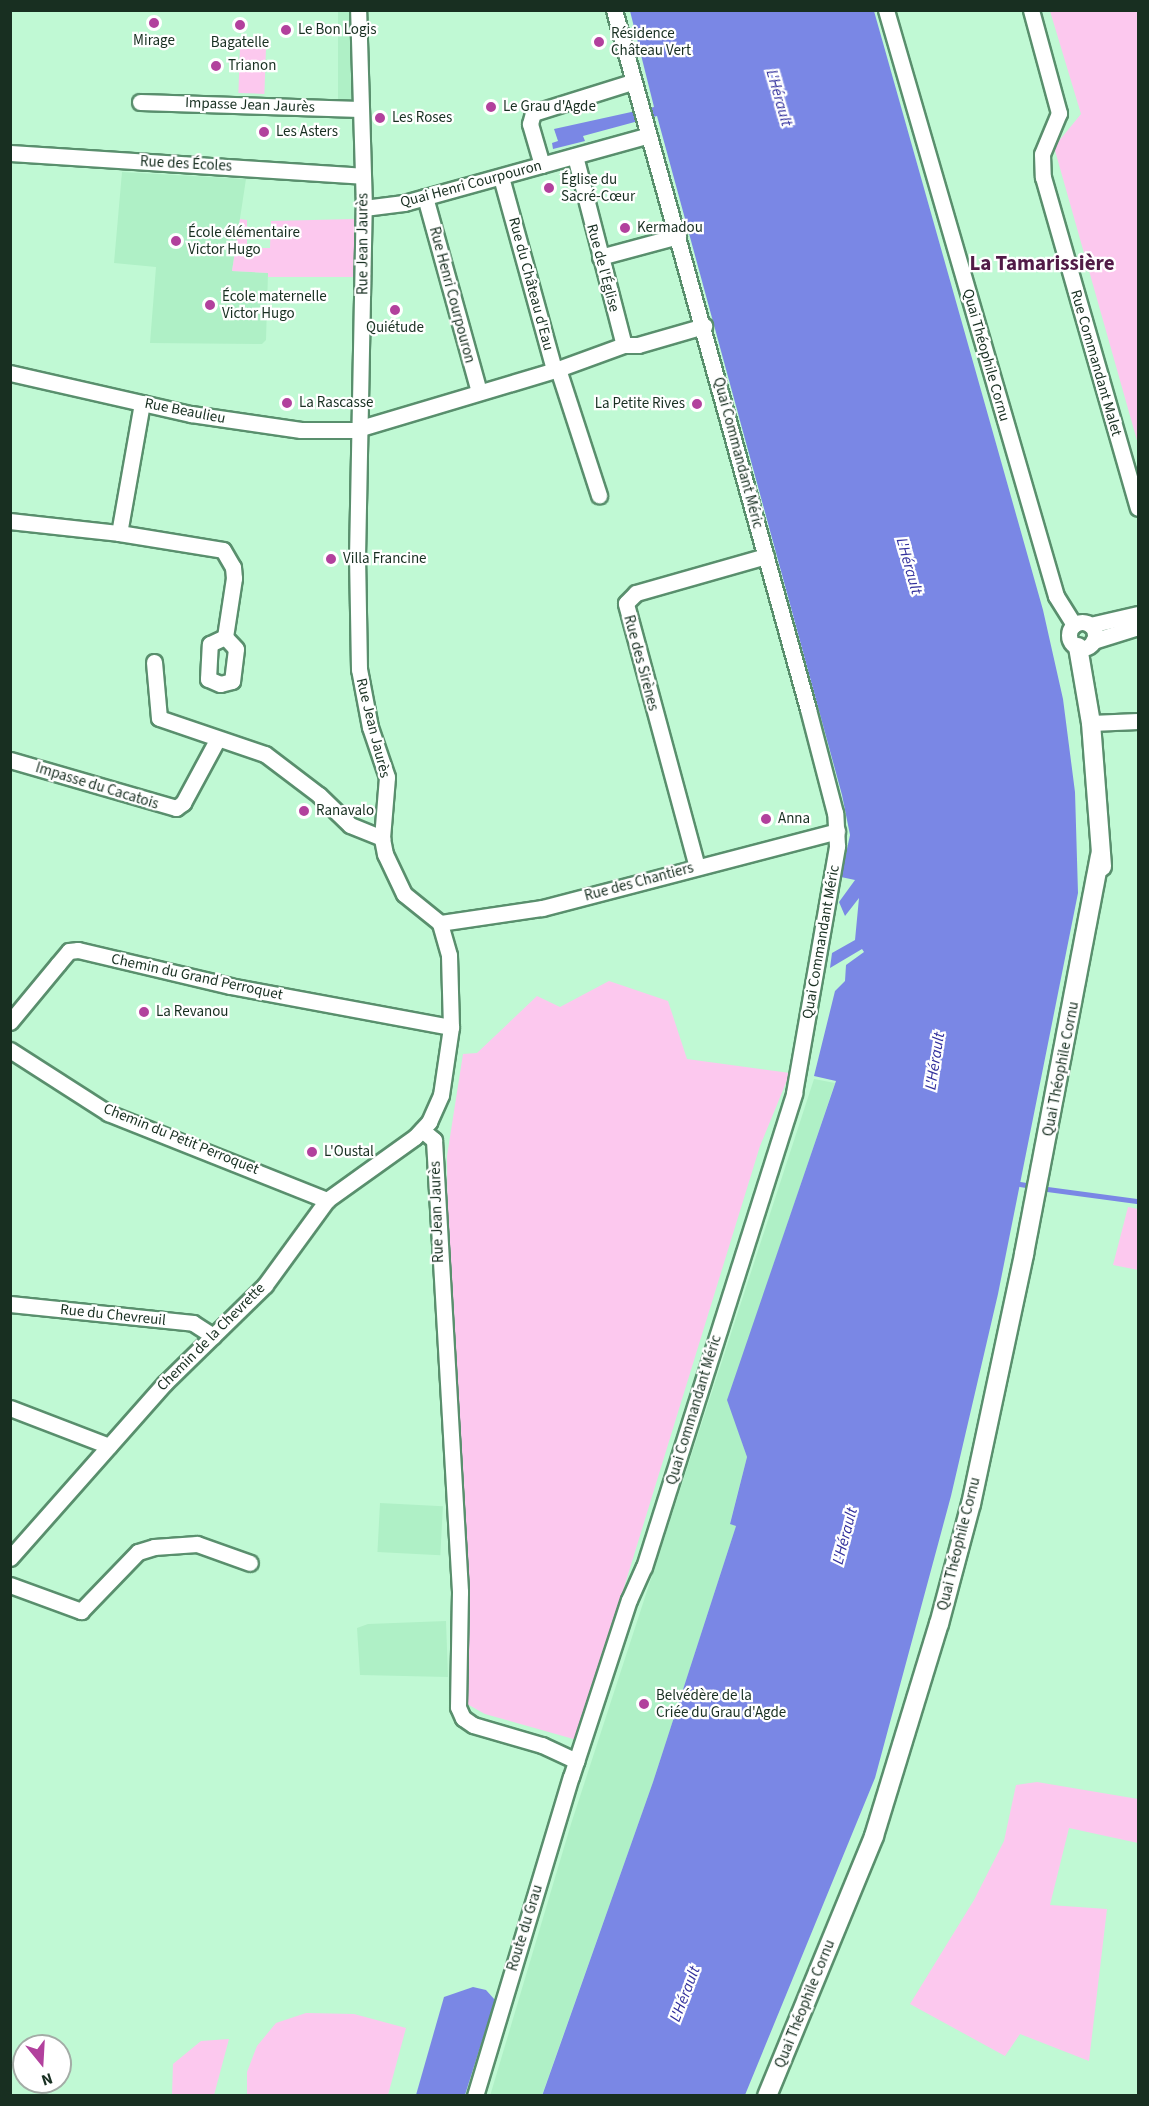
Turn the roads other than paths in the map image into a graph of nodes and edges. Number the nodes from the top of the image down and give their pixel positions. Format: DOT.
graph roads {
  1 [pos="358,10"];
  2 [pos="614,10"];
  3 [pos="886,10"];
  4 [pos="1031,10"];
  5 [pos="632,82"];
  6 [pos="140,102"];
  7 [pos="360,109"];
  8 [pos="642,123"];
  9 [pos="10,153"];
  10 [pos="575,156"];
  11 [pos="542,165"];
  12 [pos="362,176"];
  13 [pos="501,177"];
  14 [pos="425,197"];
  15 [pos="364,208"];
  16 [pos="678,236"];
  17 [pos="600,257"];
  18 [pos="704,326"];
  19 [pos="624,345"];
  20 [pos="556,369"];
  21 [pos="10,373"];
  22 [pos="479,392"];
  23 [pos="142,403"];
  24 [pos="361,428"];
  25 [pos="598,495"];
  26 [pos="1138,508"];
  27 [pos="10,521"];
  28 [pos="119,533"];
  29 [pos="766,556"];
  30 [pos="1138,614"];
  31 [pos="1082,625"];
  32 [pos="1138,627"];
  33 [pos="225,637"];
  34 [pos="1085,644"];
  35 [pos="154,662"];
  36 [pos="1138,721"];
  37 [pos="1091,723"];
  38 [pos="218,740"];
  39 [pos="10,760"];
  40 [pos="837,831"];
  41 [pos="382,838"];
  42 [pos="697,867"];
  43 [pos="440,924"];
  44 [pos="10,1022"];
  45 [pos="451,1027"];
  46 [pos="10,1050"];
  47 [pos="422,1130"];
  48 [pos="327,1200"];
  49 [pos="10,1304"];
  50 [pos="213,1336"];
  51 [pos="10,1408"];
  52 [pos="109,1446"];
  53 [pos="10,1558"];
  54 [pos="250,1563"];
  55 [pos="10,1586"];
  56 [pos="577,1761"];
  57 [pos="475,2096"];
  58 [pos="767,2096"];
  1 -- 7 [label="street, Rue Jean Jaurès"];
  2 -- 5 [label="street, Quai Commandant Méric"];
  3 -- 31 [label="street, Quai Théophile Cornu"];
  4 -- 26 [label="street, Rue Commandant Malet"];
  5 -- 8 [label="street, Quai Commandant Méric"];
  5 -- 11 [label="street"];
  6 -- 7 [label="street, Impasse Jean Jaurès"];
  7 -- 12 [label="street, Rue Jean Jaurès"];
  8 -- 10 [label="street, Quai Henri Courpouron"];
  8 -- 16 [label="street, Quai Commandant Méric"];
  9 -- 12 [label="street, Rue des Écoles"];
  10 -- 11 [label="street, Quai Henri Courpouron"];
  10 -- 17 [label="street, Rue de l'Église"];
  11 -- 13 [label="street, Quai Henri Courpouron"];
  12 -- 15 [label="street, Rue Jean Jaurès"];
  13 -- 14 [label="street, Quai Henri Courpouron"];
  13 -- 20 [label="street, Rue du Château d'Eau"];
  14 -- 15 [label="street, Quai Henri Courpouron"];
  14 -- 22 [label="street, Rue Henri Courpouron"];
  15 -- 24 [label="street, Rue Jean Jaurès"];
  16 -- 17 [label="street"];
  16 -- 18 [label="street, Quai Commandant Méric"];
  17 -- 19 [label="street, Rue de l'Église"];
  18 -- 19 [label="street"];
  18 -- 29 [label="street, Quai Commandant Méric"];
  19 -- 20 [label="street"];
  20 -- 22 [label="street, Rue du Château d'Eau"];
  20 -- 25 [label="street"];
  21 -- 23 [label="street, Rue Beaulieu"];
  22 -- 24 [label="street, Rue du Château d'Eau"];
  23 -- 24 [label="street, Rue Beaulieu"];
  23 -- 28 [label="street"];
  24 -- 41 [label="street, Rue Jean Jaurès"];
  27 -- 28 [label="street"];
  28 -- 33 [label="street"];
  29 -- 40 [label="street, Quai Commandant Méric"];
  29 -- 42 [label="street, Rue des Sirènes"];
  30 -- 31 [label="street"];
  31 -- 34 [label="street"];
  31 -- 34 [label="street"];
  32 -- 34 [label="street"];
  34 -- 37 [label="main road, Quai Théophile Cornu"];
  35 -- 38 [label="street"];
  36 -- 37 [label="street"];
  37 -- 58 [label="main road, Quai Théophile Cornu"];
  38 -- 39 [label="street, Impasse du Cacatois"];
  38 -- 41 [label="street"];
  40 -- 42 [label="street, Rue des Chantiers"];
  40 -- 56 [label="street, Quai Commandant Méric"];
  41 -- 43 [label="street, Rue Jean Jaurès"];
  42 -- 43 [label="street, Rue des Chantiers"];
  43 -- 45 [label="street"];
  44 -- 45 [label="street, Chemin du Grand Perroquet"];
  45 -- 47 [label="street"];
  46 -- 48 [label="street, Chemin du Petit Perroquet"];
  47 -- 48 [label="street, Chemin de la Chevrette"];
  47 -- 56 [label="street, Rue Jean Jaurès"];
  48 -- 50 [label="street, Chemin de la Chevrette"];
  49 -- 50 [label="street, Rue du Chevreuil"];
  50 -- 52 [label="street, Chemin de la Chevrette"];
  51 -- 52 [label="street"];
  52 -- 53 [label="street, Chemin de la Chevrette"];
  54 -- 55 [label="street"];
  56 -- 57 [label="street, Route du Grau"];
}
